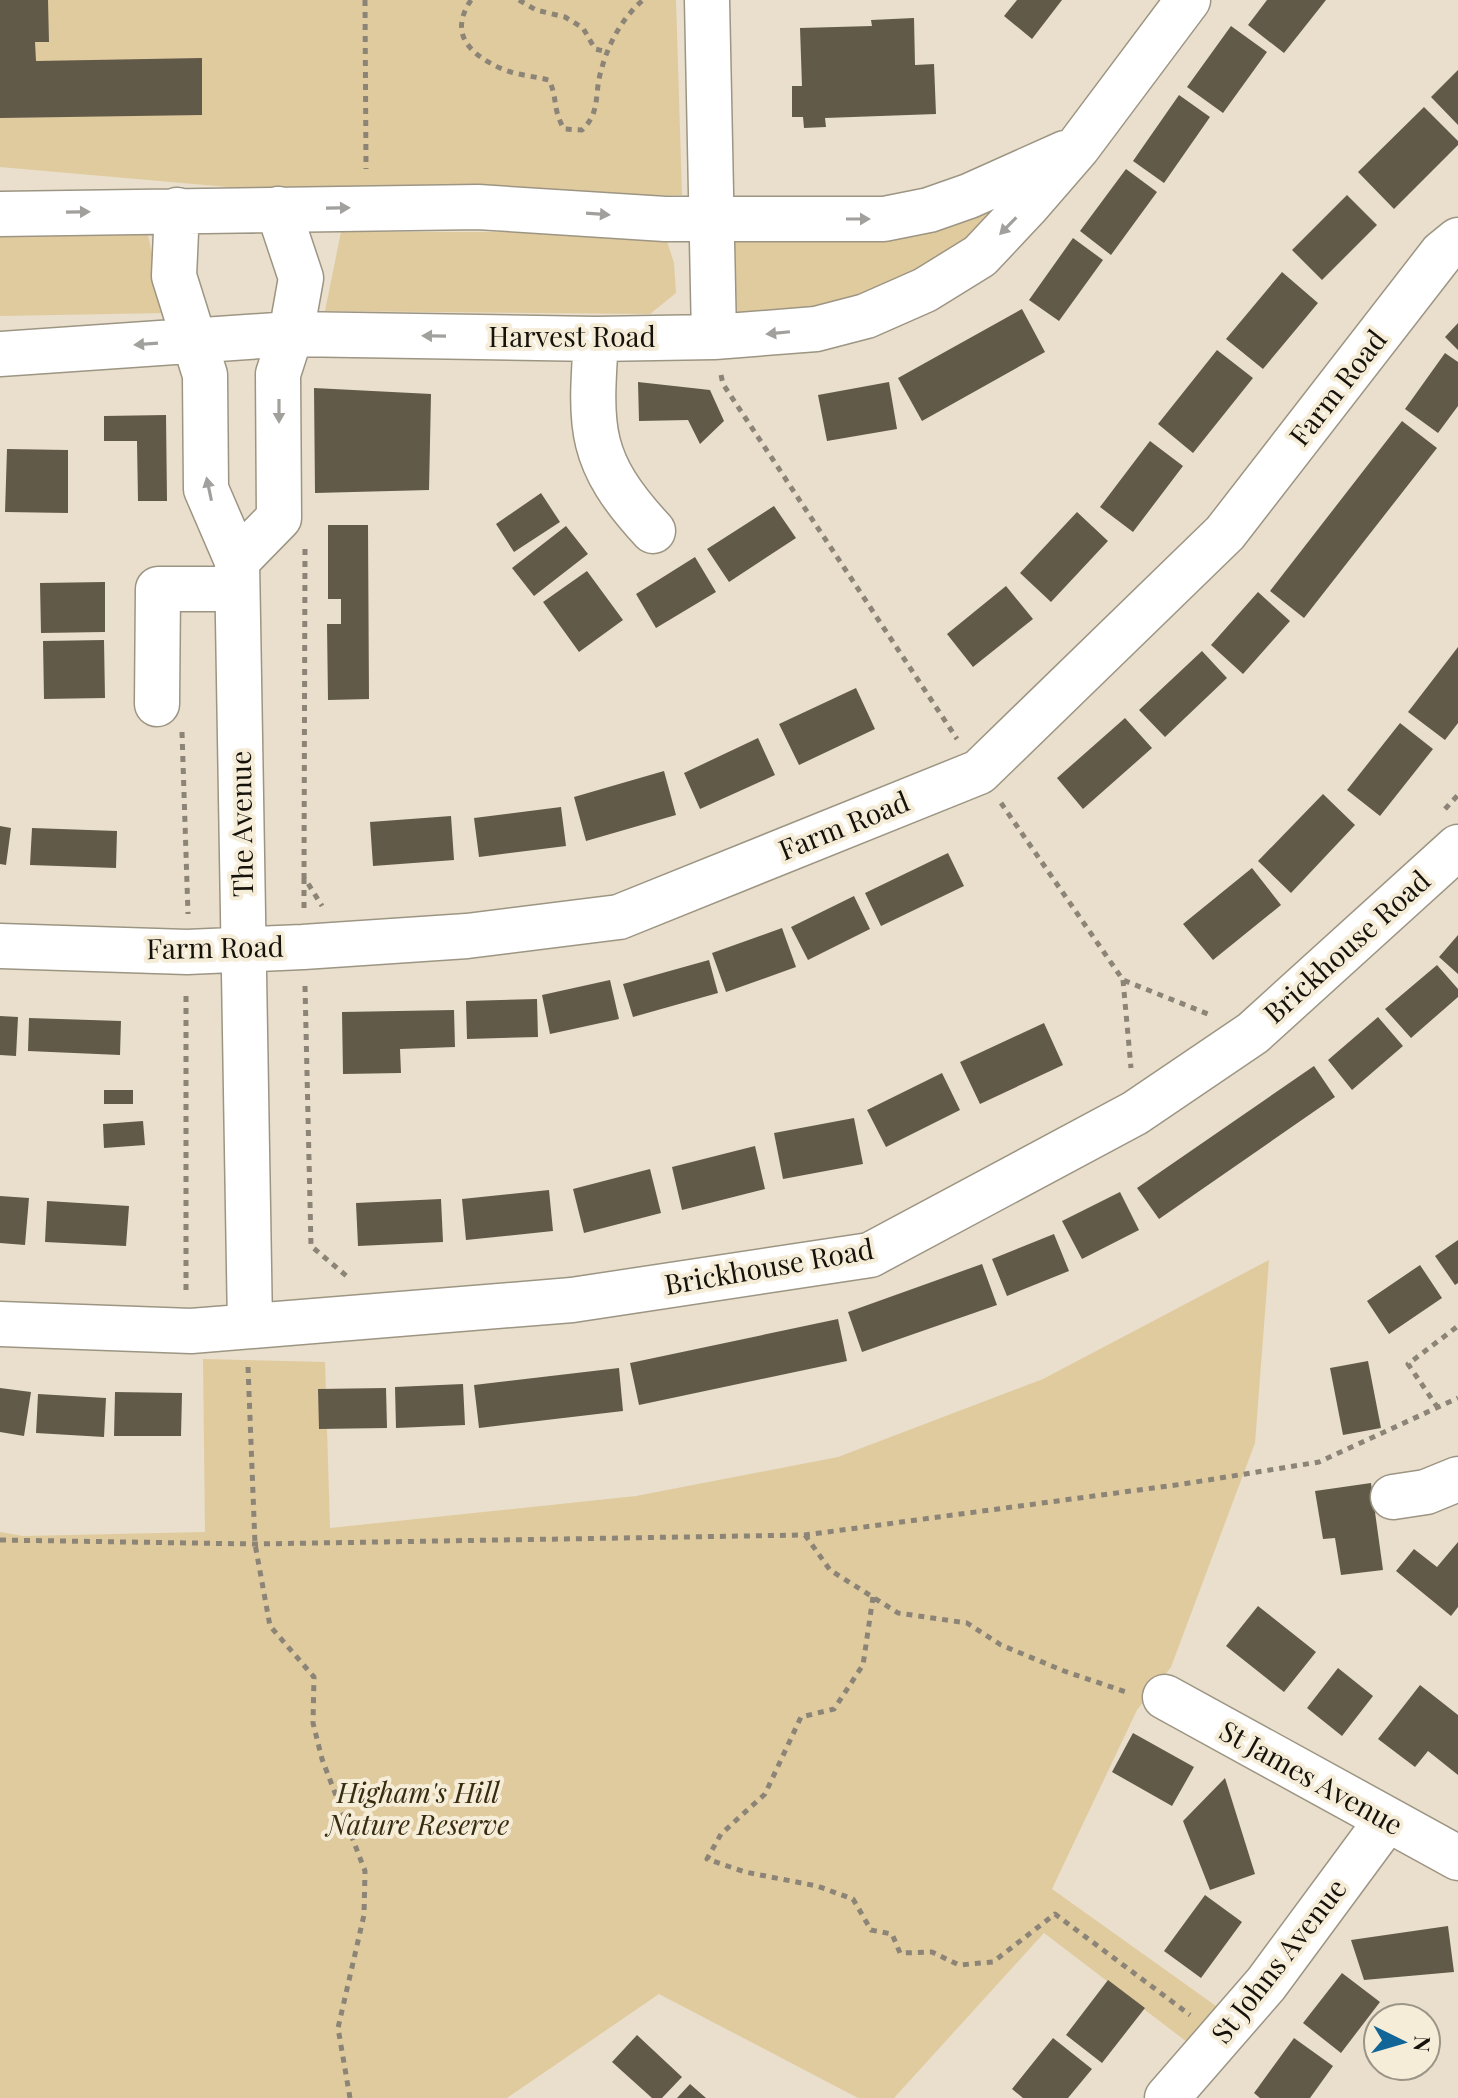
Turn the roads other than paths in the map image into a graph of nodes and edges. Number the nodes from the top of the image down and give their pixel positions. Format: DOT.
graph roads {
  1 [pos="707,0"];
  2 [pos="1188,0"];
  3 [pos="1078,147"];
  4 [pos="278,209"];
  5 [pos="177,210"];
  6 [pos="0,214"];
  7 [pos="710,217"];
  8 [pos="1458,240"];
  9 [pos="291,334"];
  10 [pos="714,337"];
  11 [pos="596,339"];
  12 [pos="193,341"];
  13 [pos="0,354"];
  14 [pos="653,531"];
  15 [pos="237,575"];
  16 [pos="157,704"];
  17 [pos="1448,832"];
  18 [pos="0,946"];
  19 [pos="245,949"];
  20 [pos="0,1324"];
  21 [pos="250,1326"];
  22 [pos="1458,1479"];
  23 [pos="1393,1497"];
  24 [pos="1165,1697"];
  25 [pos="1387,1820"];
  26 [pos="1458,1858"];
  27 [pos="1167,2098"];
  1 -- 7 [label="street"];
  2 -- 3 [label="street, Harvest Road"];
  7 -- 3 [label="street, Harvest Road, one-way"];
  3 -- 10 [label="street, Harvest Road, one-way"];
  4 -- 5 [label="street, Harvest Road"];
  4 -- 7 [label="street, Harvest Road, one-way"];
  4 -- 9 [label="street"];
  6 -- 5 [label="street, Harvest Road, one-way"];
  5 -- 12 [label="street, The Avenue"];
  7 -- 10 [label="street"];
  8 -- 19 [label="street, Farm Road"];
  11 -- 9 [label="street, Harvest Road, one-way"];
  9 -- 12 [label="street, Harvest Road"];
  9 -- 15 [label="street, one-way"];
  10 -- 11 [label="street, Harvest Road"];
  11 -- 14 [label="street"];
  12 -- 13 [label="street, Harvest Road, one-way"];
  15 -- 12 [label="street, The Avenue, one-way"];
  15 -- 16 [label="street"];
  15 -- 19 [label="street, The Avenue"];
  17 -- 21 [label="street, Brickhouse Road"];
  18 -- 19 [label="street, Farm Road"];
  19 -- 21 [label="street, The Avenue"];
  20 -- 21 [label="street, Brickhouse Road"];
  22 -- 23 [label="street"];
  24 -- 25 [label="street, St James Avenue"];
  25 -- 26 [label="street, St James Avenue"];
  25 -- 27 [label="street, St Johns Avenue"];
}
